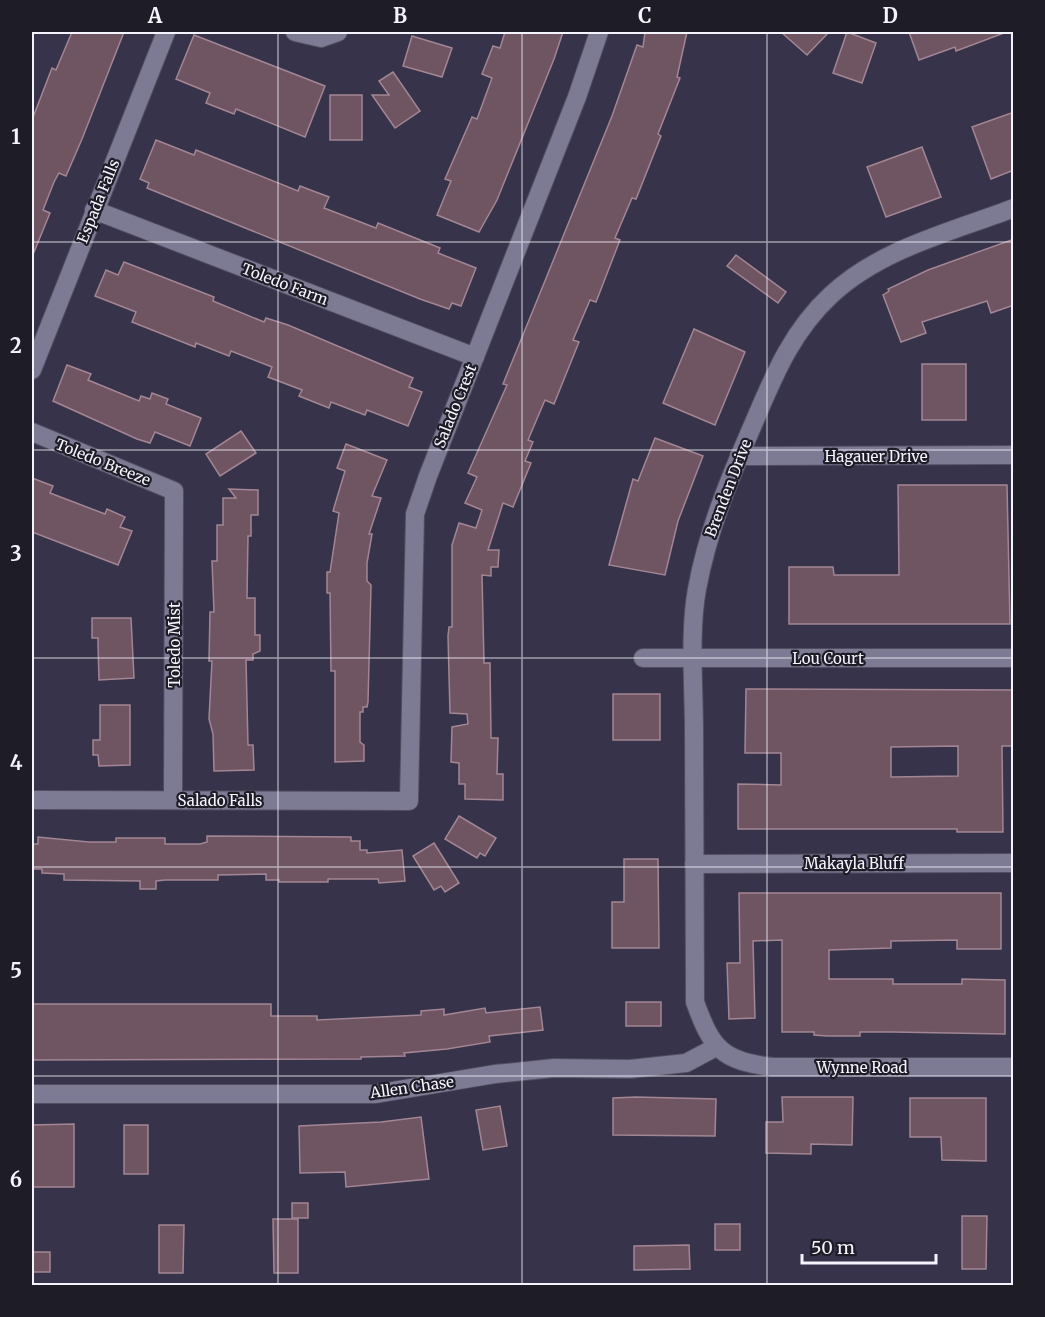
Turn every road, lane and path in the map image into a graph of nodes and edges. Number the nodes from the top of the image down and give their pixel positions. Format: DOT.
graph roads {
  1 [pos="166,32"];
  2 [pos="295,32"];
  3 [pos="338,32"];
  4 [pos="599,32"];
  5 [pos="1014,208"];
  6 [pos="94,210"];
  7 [pos="475,357"];
  8 [pos="32,370"];
  9 [pos="32,432"];
  10 [pos="1014,455"];
  11 [pos="739,456"];
  12 [pos="174,491"];
  13 [pos="643,658"];
  14 [pos="694,658"];
  15 [pos="1014,658"];
  16 [pos="32,800"];
  17 [pos="173,800"];
  18 [pos="410,801"];
  19 [pos="1014,863"];
  20 [pos="694,864"];
  21 [pos="716,1047"];
  22 [pos="1014,1067"];
  23 [pos="32,1094"];
  1 -- 6 [label="street, Espada Falls"];
  2 -- 3 [label="street"];
  4 -- 7 [label="street, Salado Crest"];
  5 -- 11 [label="street, Brenden Drive"];
  6 -- 7 [label="street, Toledo Farm"];
  6 -- 8 [label="street, Espada Falls"];
  7 -- 18 [label="street, Salado Crest"];
  9 -- 12 [label="street, Toledo Breeze"];
  10 -- 11 [label="street, Hagauer Drive"];
  11 -- 14 [label="street, Brenden Drive"];
  12 -- 17 [label="street, Toledo Mist"];
  13 -- 14 [label="street, Lou Court"];
  14 -- 15 [label="street, Lou Court"];
  14 -- 20 [label="street, Brenden Drive"];
  16 -- 17 [label="street, Salado Falls"];
  17 -- 18 [label="street, Salado Falls"];
  19 -- 20 [label="street, Makayla Bluff"];
  20 -- 21 [label="street, Brenden Drive"];
  21 -- 22 [label="street, Wynne Road"];
  21 -- 23 [label="street, Allen Chase"];
}
